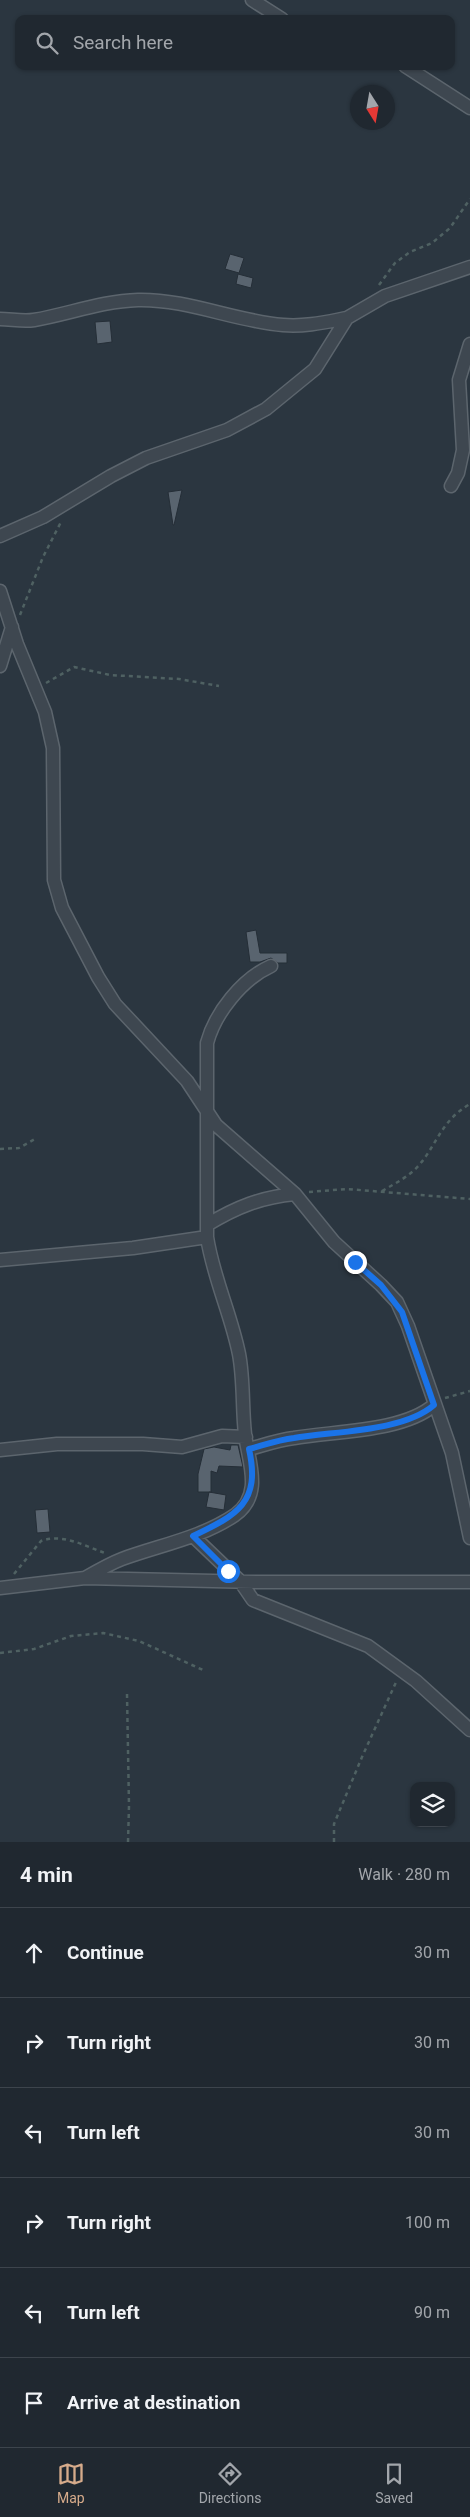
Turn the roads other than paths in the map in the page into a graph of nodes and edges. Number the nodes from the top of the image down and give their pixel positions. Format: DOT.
graph roads {
  1 [pos="252,0"];
  2 [pos="276,15"];
  3 [pos="411,70"];
  4 [pos="470,108"];
  5 [pos="470,267"];
  6 [pos="0,318"];
  7 [pos="347,318"];
  8 [pos="470,344"];
  9 [pos="451,486"];
  10 [pos="0,536"];
  11 [pos="0,591"];
  12 [pos="12,627"];
  13 [pos="0,666"];
  14 [pos="271,966"];
  15 [pos="207,1113"];
  16 [pos="295,1194"];
  17 [pos="207,1231"];
  18 [pos="0,1260"];
  19 [pos="434,1405"];
  20 [pos="247,1443"];
  21 [pos="0,1450"];
  22 [pos="193,1536"];
  23 [pos="470,1538"];
  24 [pos="85,1578"];
  25 [pos="240,1581"];
  26 [pos="470,1582"];
  27 [pos="2,1587"];
  28 [pos="470,1730"];
  1 -- 2 [label="street"];
  3 -- 4 [label="street"];
  5 -- 7 [label="street"];
  6 -- 7 [label="street"];
  7 -- 10 [label="street"];
  8 -- 9 [label="street"];
  11 -- 12 [label="street"];
  12 -- 13 [label="street"];
  12 -- 15 [label="street"];
  14 -- 15 [label="street"];
  15 -- 16 [label="street"];
  15 -- 17 [label="street"];
  16 -- 17 [label="street"];
  16 -- 19 [label="street"];
  17 -- 18 [label="street"];
  17 -- 20 [label="street"];
  19 -- 20 [label="street"];
  19 -- 23 [label="street"];
  20 -- 21 [label="street"];
  20 -- 22 [label="street"];
  22 -- 24 [label="street"];
  22 -- 25 [label="street"];
  24 -- 25 [label="street"];
  24 -- 27 [label="street"];
  25 -- 26 [label="street"];
  25 -- 28 [label="street"];
}
